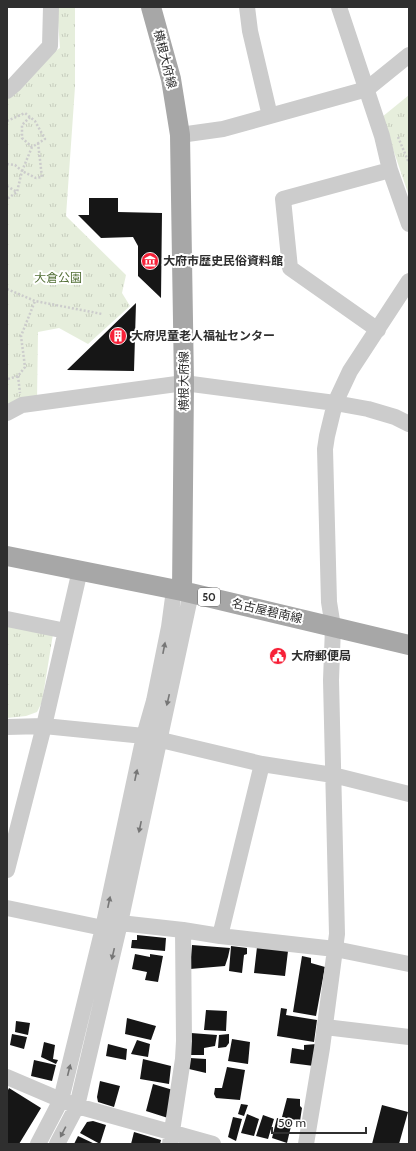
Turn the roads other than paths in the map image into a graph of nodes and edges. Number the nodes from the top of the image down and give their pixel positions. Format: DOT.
graph roads {
  1 [pos="51,7"];
  2 [pos="151,7"];
  3 [pos="247,7"];
  4 [pos="339,7"];
  5 [pos="409,55"];
  6 [pos="367,89"];
  7 [pos="7,90"];
  8 [pos="270,116"];
  9 [pos="180,135"];
  10 [pos="390,170"];
  11 [pos="409,224"];
  12 [pos="409,281"];
  13 [pos="378,330"];
  14 [pos="184,383"];
  15 [pos="335,403"];
  16 [pos="7,414"];
  17 [pos="409,424"];
  18 [pos="7,556"];
  19 [pos="80,570"];
  20 [pos="182,591"];
  21 [pos="7,619"];
  22 [pos="333,627"];
  23 [pos="66,631"];
  24 [pos="409,645"];
  25 [pos="44,726"];
  26 [pos="7,727"];
  27 [pos="152,738"];
  28 [pos="262,764"];
  29 [pos="333,775"];
  30 [pos="409,794"];
  31 [pos="7,870"];
  32 [pos="7,908"];
  33 [pos="120,923"];
  34 [pos="103,928"];
  35 [pos="183,930"];
  36 [pos="220,936"];
  37 [pos="335,949"];
  38 [pos="409,964"];
  39 [pos="325,1027"];
  40 [pos="409,1037"];
  41 [pos="7,1077"];
  42 [pos="61,1100"];
  43 [pos="77,1106"];
  44 [pos="171,1138"];
  45 [pos="38,1144"];
  46 [pos="57,1144"];
  47 [pos="213,1144"];
  48 [pos="306,1144"];
  1 -- 7 [label="street"];
  2 -- 9 [label="main road, 横根大府線"];
  3 -- 8 [label="street"];
  4 -- 6 [label="street"];
  5 -- 6 [label="street"];
  6 -- 8 [label="street"];
  6 -- 10 [label="street"];
  8 -- 9 [label="street"];
  9 -- 14 [label="main road, 横根大府線"];
  10 -- 11 [label="street"];
  10 -- 13 [label="street"];
  12 -- 13 [label="street"];
  13 -- 15 [label="street"];
  14 -- 15 [label="street"];
  14 -- 16 [label="street"];
  14 -- 20 [label="main road, 横根大府線"];
  15 -- 17 [label="street"];
  15 -- 22 [label="street"];
  18 -- 19 [label="main road, 名古屋碧南線 / 50"];
  19 -- 20 [label="main road, 名古屋碧南線 / 50"];
  19 -- 23 [label="street"];
  20 -- 22 [label="main road, 名古屋碧南線 / 50"];
  20 -- 27 [label="street"];
  21 -- 23 [label="street"];
  22 -- 24 [label="main road, 名古屋碧南線 / 50"];
  22 -- 29 [label="street"];
  23 -- 25 [label="street"];
  25 -- 26 [label="street"];
  25 -- 27 [label="street"];
  25 -- 31 [label="street"];
  27 -- 28 [label="street"];
  27 -- 33 [label="street, one-way"];
  34 -- 27 [label="street, one-way"];
  28 -- 29 [label="street"];
  28 -- 36 [label="street"];
  29 -- 30 [label="street"];
  29 -- 37 [label="street"];
  32 -- 34 [label="street"];
  33 -- 34 [label="street"];
  33 -- 35 [label="street"];
  33 -- 43 [label="street, one-way"];
  42 -- 34 [label="street, one-way"];
  35 -- 36 [label="street"];
  35 -- 44 [label="street"];
  36 -- 37 [label="street"];
  37 -- 38 [label="street"];
  37 -- 39 [label="street"];
  39 -- 40 [label="street"];
  39 -- 48 [label="street"];
  41 -- 42 [label="street"];
  42 -- 43 [label="street"];
  42 -- 45 [label="street"];
  43 -- 44 [label="street"];
  43 -- 46 [label="street, one-way"];
  44 -- 47 [label="street"];
}
